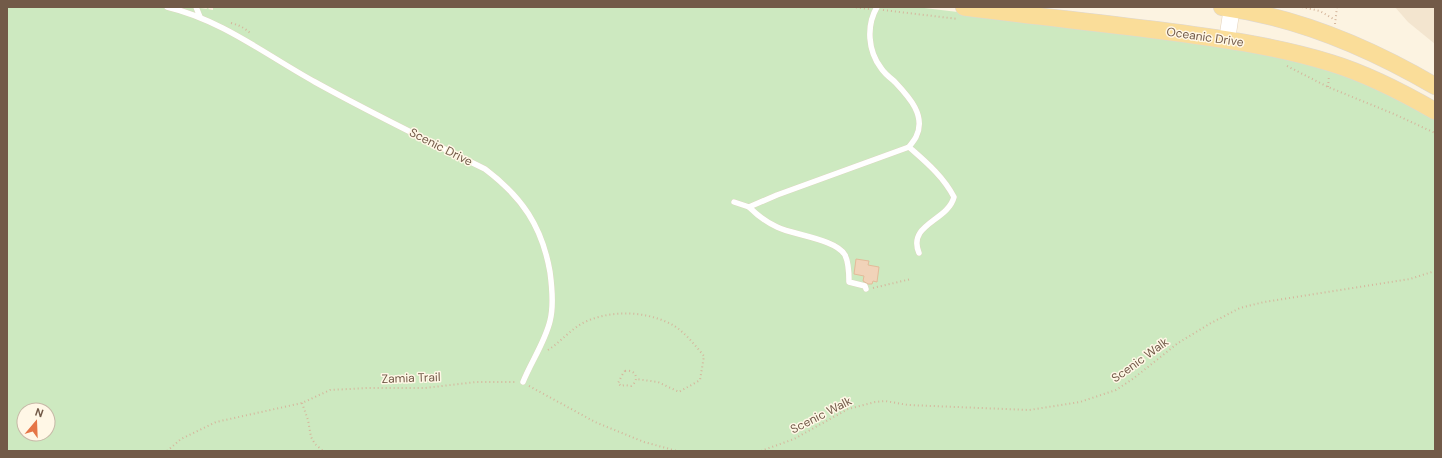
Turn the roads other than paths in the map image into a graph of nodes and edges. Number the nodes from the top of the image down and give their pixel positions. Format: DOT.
graph roads {
  1 [pos="167,7"];
  2 [pos="196,7"];
  3 [pos="1228,7"];
  4 [pos="876,8"];
  5 [pos="182,9"];
  6 [pos="961,13"];
  7 [pos="200,17"];
  8 [pos="1227,40"];
  9 [pos="1435,86"];
  10 [pos="1435,111"];
  11 [pos="909,147"];
  12 [pos="734,202"];
  13 [pos="749,207"];
  14 [pos="919,253"];
  15 [pos="866,289"];
  16 [pos="523,382"];
  1 -- 5 [label="lane, Scenic Drive"];
  2 -- 7 [label="lane"];
  3 -- 8 [label="street"];
  3 -- 9 [label="main road"];
  4 -- 11 [label="lane"];
  5 -- 7 [label="lane, Scenic Drive"];
  6 -- 8 [label="main road, Oceanic Drive"];
  7 -- 16 [label="lane, Scenic Drive"];
  8 -- 10 [label="main road, Oceanic Drive"];
  11 -- 13 [label="lane"];
  11 -- 14 [label="lane"];
  12 -- 13 [label="lane"];
  13 -- 15 [label="lane"];
}
